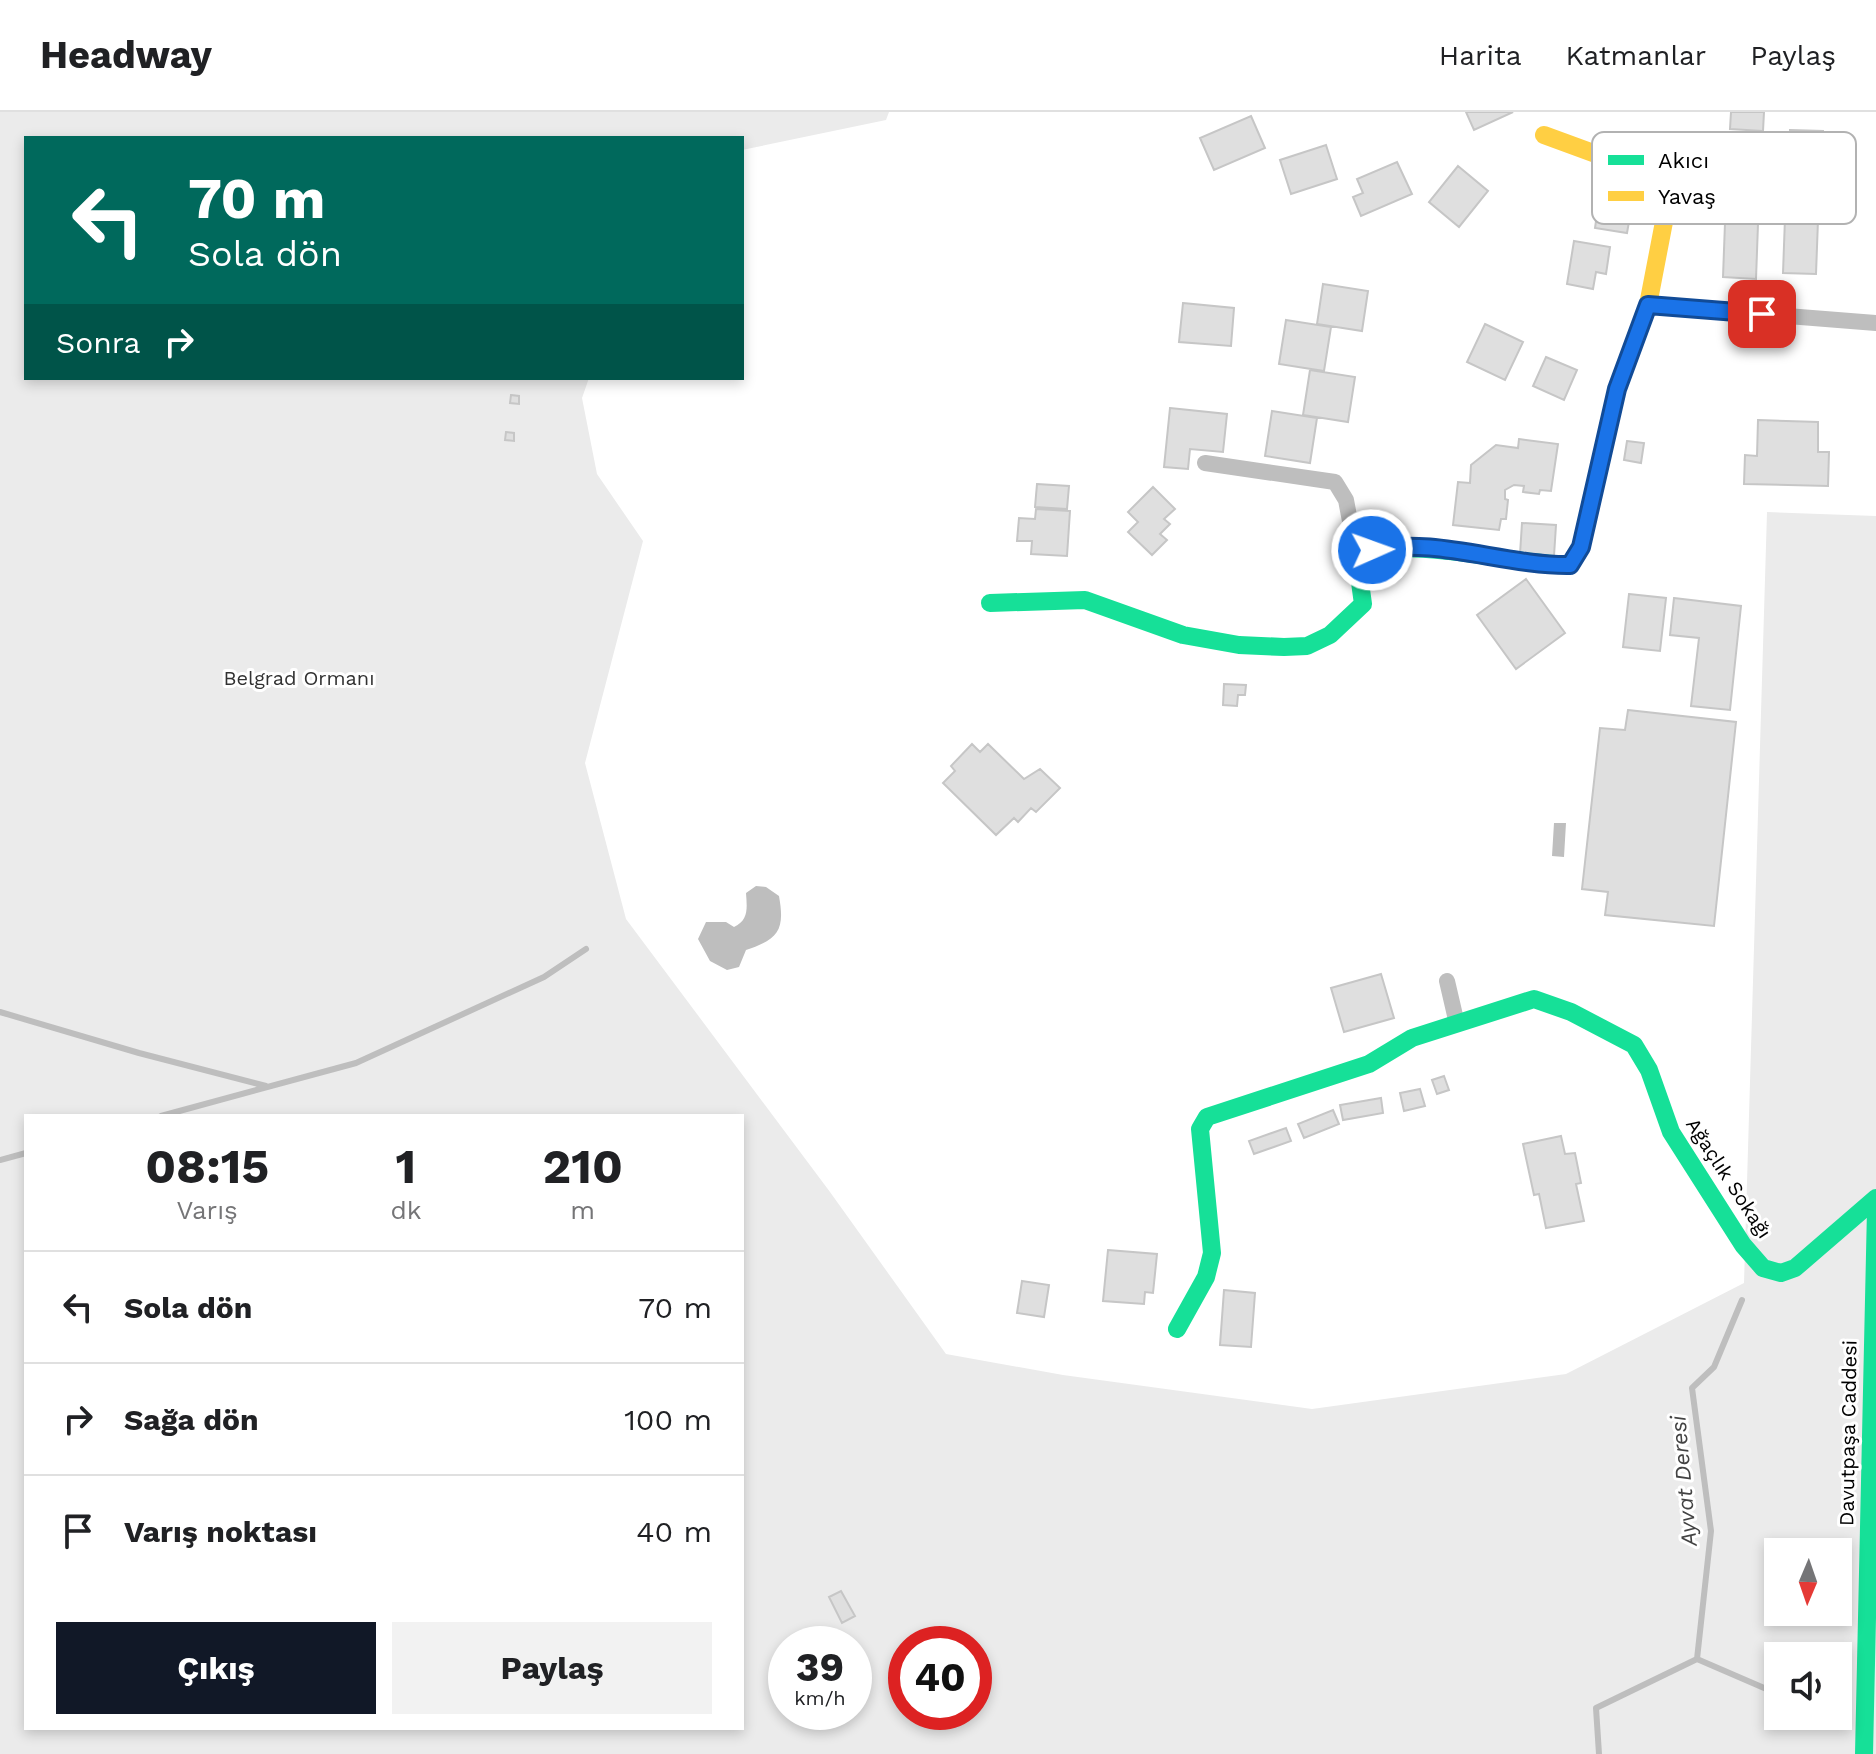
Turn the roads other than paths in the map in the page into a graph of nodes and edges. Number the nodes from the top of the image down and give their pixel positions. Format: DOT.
graph roads {
  1 [pos="1544,135"];
  2 [pos="1592,153"];
  3 [pos="1664,224"];
  4 [pos="1648,305"];
  5 [pos="1876,323"];
  6 [pos="1205,463"];
  7 [pos="1356,553"];
  8 [pos="990,603"];
  9 [pos="1447,981"];
  10 [pos="1457,1024"];
  11 [pos="1876,1198"];
  12 [pos="1876,1209"];
  13 [pos="1177,1329"];
  14 [pos="1864,1754"];
  1 -- 2 [label="street"];
  3 -- 4 [label="street"];
  4 -- 5 [label="street"];
  4 -- 7 [label="street"];
  6 -- 7 [label="street"];
  7 -- 8 [label="street"];
  9 -- 10 [label="street"];
  10 -- 11 [label="street, Ağaçlık Sokağı"];
  10 -- 13 [label="street"];
  12 -- 14 [label="street, Davutpaşa Caddesi"];
}
